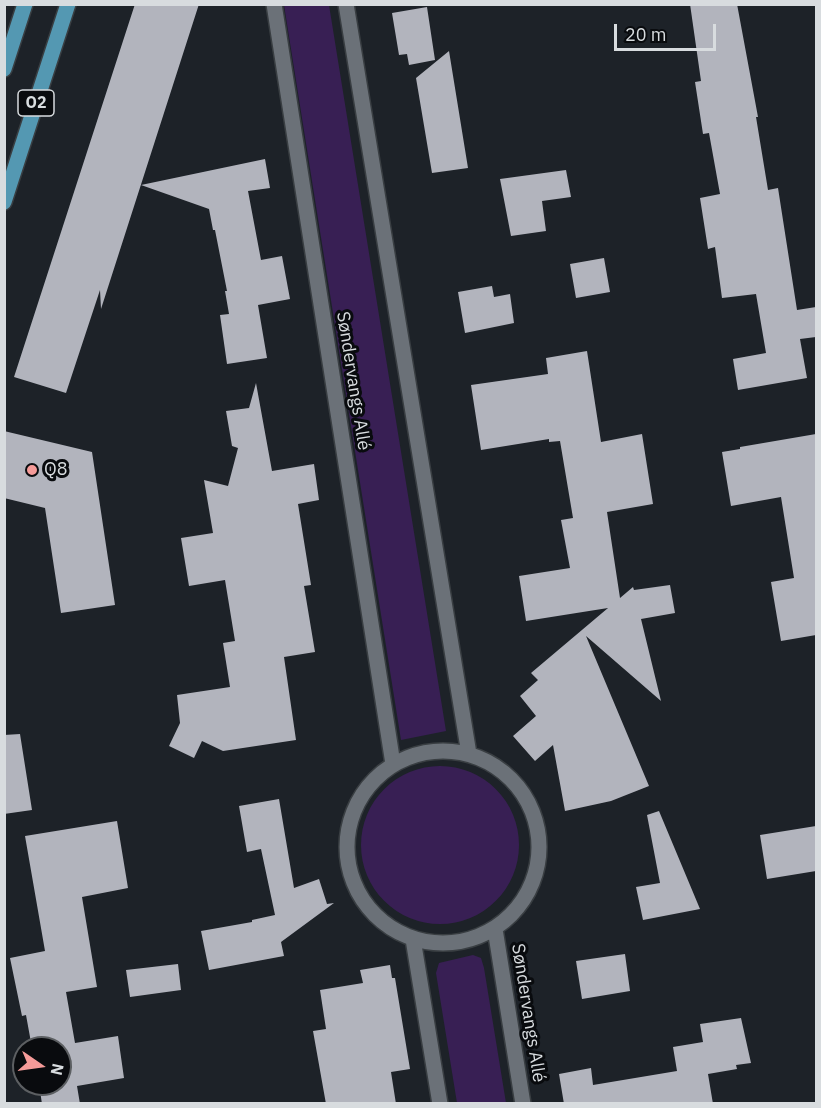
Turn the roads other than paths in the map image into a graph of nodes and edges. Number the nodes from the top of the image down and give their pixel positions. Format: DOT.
graph roads {
  1 [pos="25,4"];
  2 [pos="68,4"];
  3 [pos="274,4"];
  4 [pos="346,4"];
  5 [pos="4,69"];
  6 [pos="4,202"];
  7 [pos="469,754"];
  8 [pos="393,764"];
  9 [pos="495,929"];
  10 [pos="413,939"];
  11 [pos="440,1104"];
  12 [pos="523,1104"];
  1 -- 5 [label="main road, O2"];
  2 -- 6 [label="main road, O2"];
  3 -- 8 [label="street, Søndervangs Allé"];
  4 -- 7 [label="street"];
  7 -- 8 [label="street"];
  7 -- 9 [label="street"];
  8 -- 10 [label="street"];
  9 -- 10 [label="street"];
  9 -- 12 [label="street, Søndervangs Allé"];
  10 -- 11 [label="street"];
}
